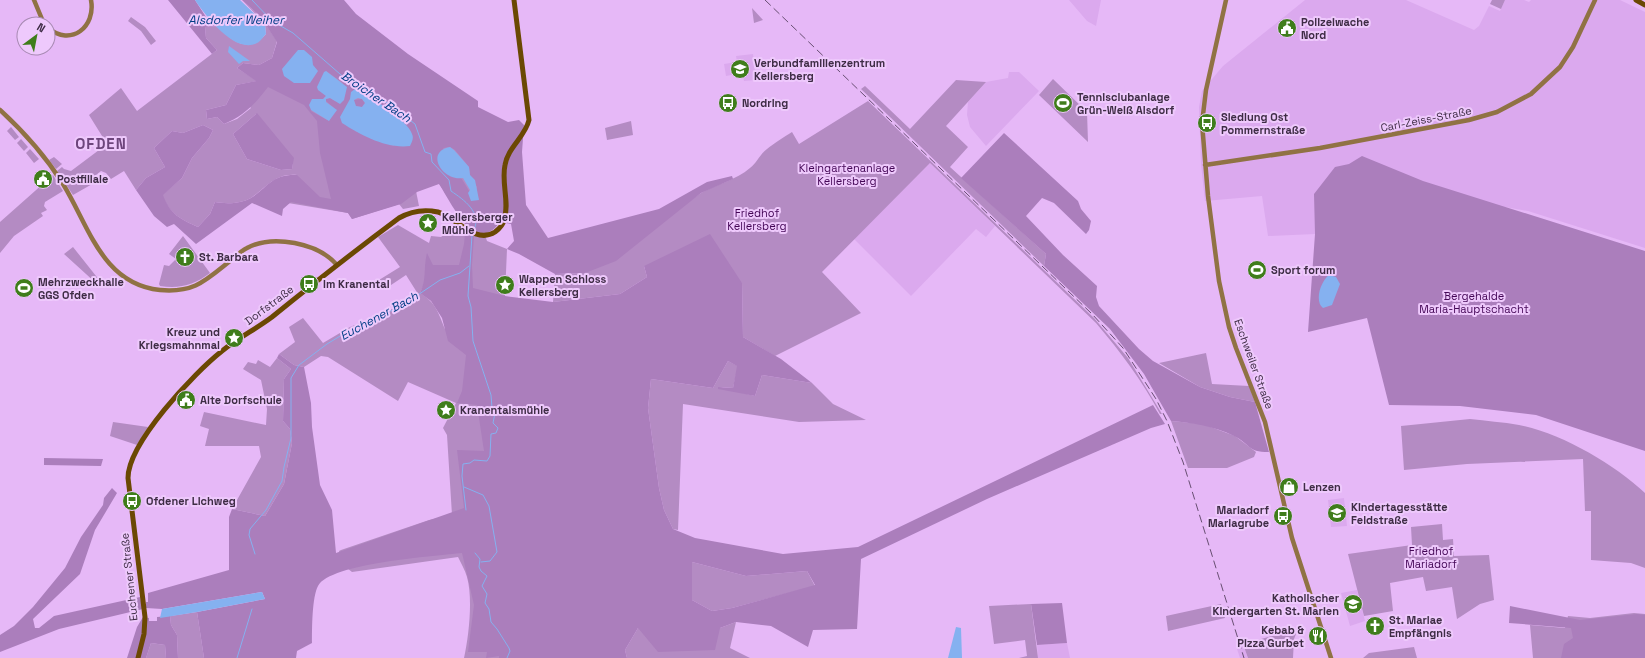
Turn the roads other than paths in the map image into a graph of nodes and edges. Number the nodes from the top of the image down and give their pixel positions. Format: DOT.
graph roads {
  1 [pos="34,0"];
  2 [pos="92,0"];
  3 [pos="514,0"];
  4 [pos="1226,0"];
  5 [pos="1595,0"];
  6 [pos="1636,0"];
  7 [pos="1645,4"];
  8 [pos="41,16"];
  9 [pos="56,33"];
  10 [pos="0,110"];
  11 [pos="1205,165"];
  12 [pos="336,265"];
  13 [pos="129,492"];
  14 [pos="138,658"];
  15 [pos="1331,658"];
  1 -- 8 [label="street"];
  2 -- 9 [label="street"];
  3 -- 12 [label="main road, Dorfstraße"];
  4 -- 11 [label="street, Eschweiler Straße"];
  5 -- 11 [label="street, Carl-Zeiss-Straße"];
  6 -- 7 [label="main road"];
  10 -- 12 [label="street"];
  11 -- 15 [label="street, Eschweiler Straße"];
  12 -- 13 [label="main road, Dorfstraße"];
  13 -- 14 [label="main road, Euchener Straße"];
}
